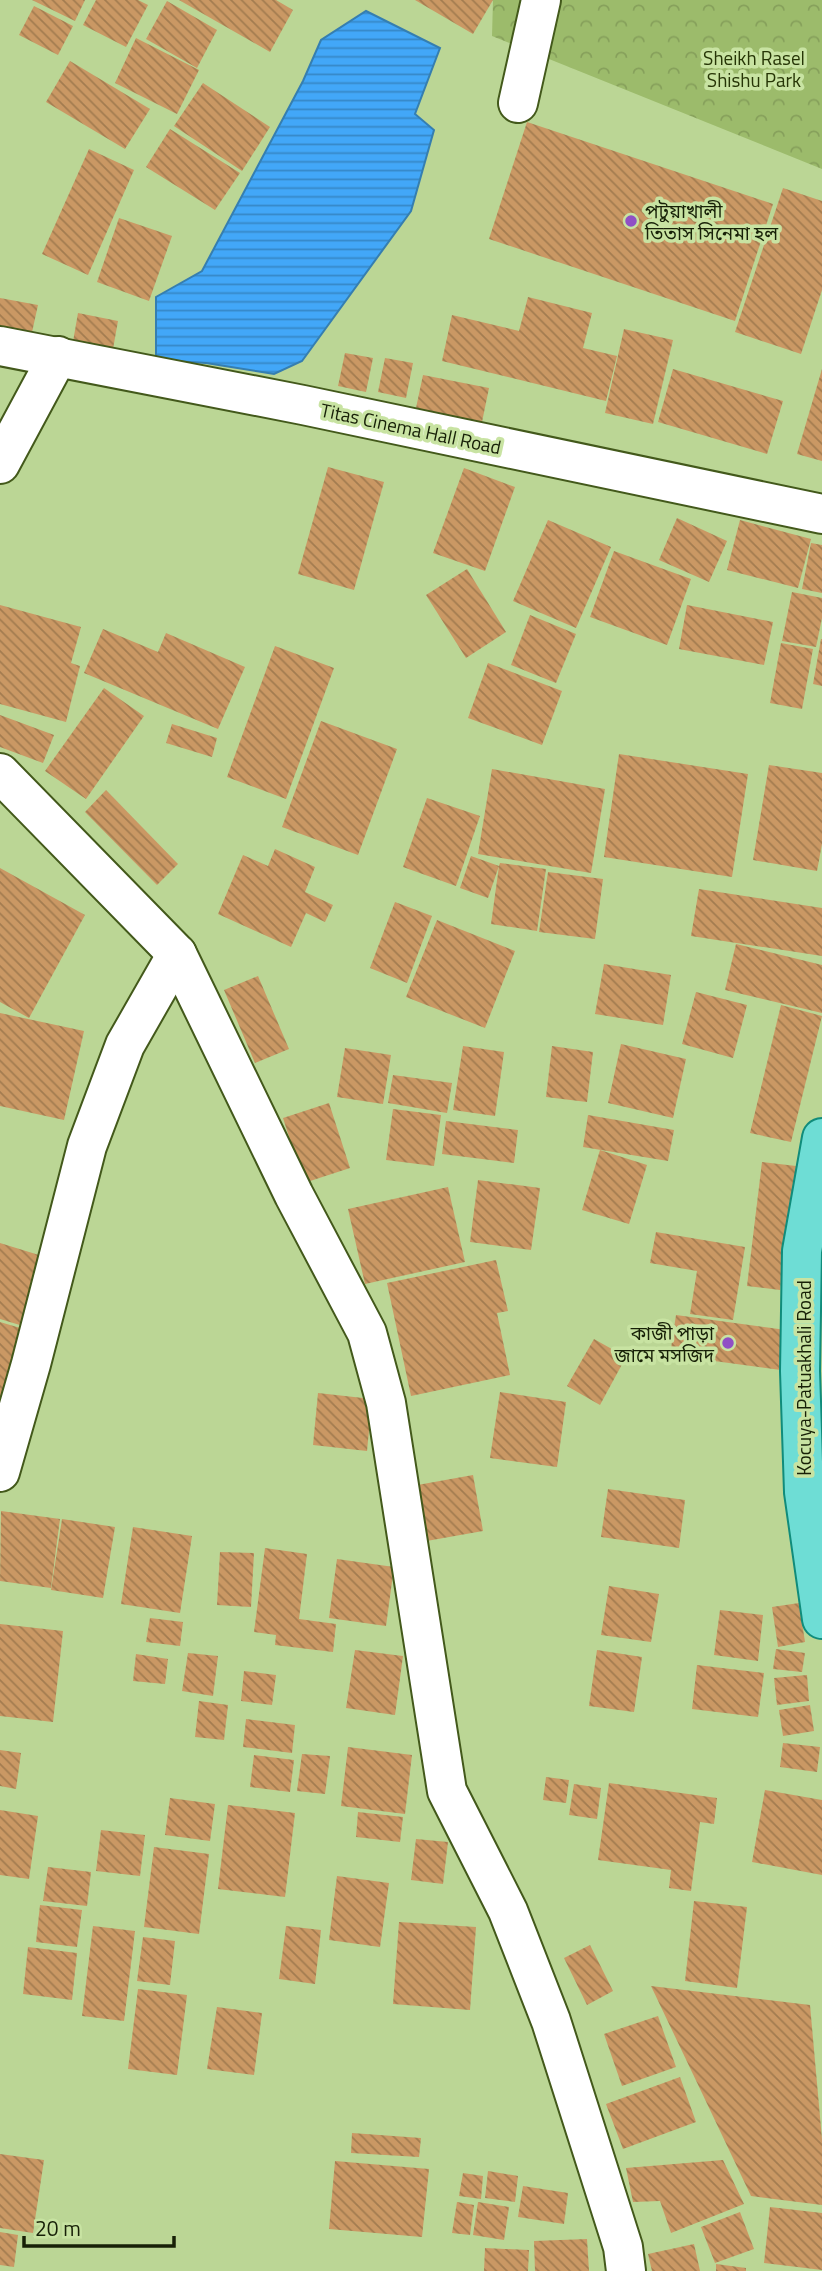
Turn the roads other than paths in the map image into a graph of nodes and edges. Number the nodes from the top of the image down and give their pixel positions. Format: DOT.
graph roads {
  1 [pos="541,0"];
  2 [pos="518,103"];
  3 [pos="0,346"];
  4 [pos="58,356"];
  5 [pos="0,464"];
  6 [pos="822,514"];
  7 [pos="0,773"];
  8 [pos="177,954"];
  9 [pos="822,1138"];
  10 [pos="0,1472"];
  11 [pos="822,1619"];
  12 [pos="626,2271"];
  1 -- 2 [label="street"];
  3 -- 4 [label="street, Titas Cinema Hall Road"];
  4 -- 5 [label="street"];
  4 -- 6 [label="street, Titas Cinema Hall Road"];
  7 -- 8 [label="street"];
  8 -- 10 [label="street"];
  8 -- 12 [label="street"];
  9 -- 11 [label="main road, Kocuya-Patuakhali Road"];
}
